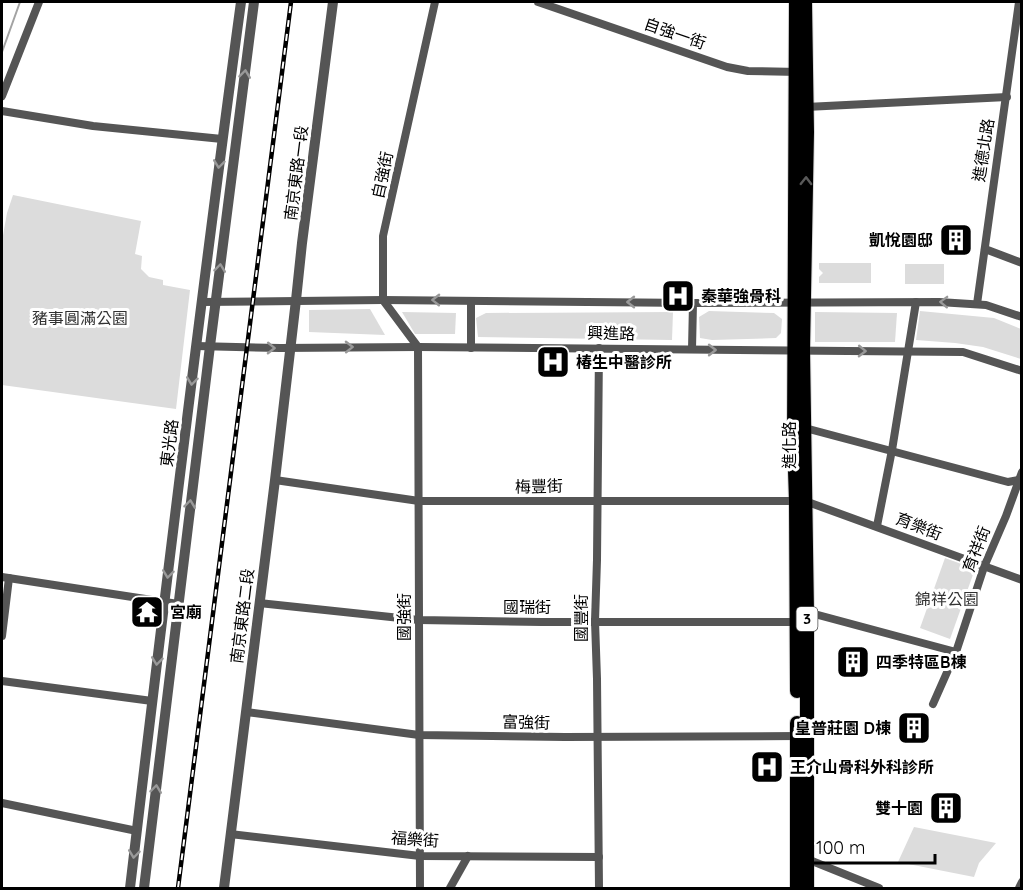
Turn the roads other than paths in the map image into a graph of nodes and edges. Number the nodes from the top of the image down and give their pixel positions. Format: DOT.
graph roads {
  1 [pos="39,2"];
  2 [pos="241,2"];
  3 [pos="254,2"];
  4 [pos="333,2"];
  5 [pos="435,2"];
  6 [pos="538,2"];
  7 [pos="796,2"];
  8 [pos="805,2"];
  9 [pos="1019,2"];
  10 [pos="801,72"];
  11 [pos="2,96"];
  12 [pos="1007,97"];
  13 [pos="806,107"];
  14 [pos="2,111"];
  15 [pos="222,139"];
  16 [pos="985,249"];
  17 [pos="1022,263"];
  18 [pos="296,300"];
  19 [pos="383,300"];
  20 [pos="471,301"];
  21 [pos="202,302"];
  22 [pos="215,302"];
  23 [pos="799,302"];
  24 [pos="916,302"];
  25 [pos="693,303"];
  26 [pos="977,304"];
  27 [pos="1022,316"];
  28 [pos="196,346"];
  29 [pos="210,346"];
  30 [pos="418,346"];
  31 [pos="290,348"];
  32 [pos="471,348"];
  33 [pos="599,348"];
  34 [pos="692,350"];
  35 [pos="799,350"];
  36 [pos="908,352"];
  37 [pos="1022,372"];
  38 [pos="805,428"];
  39 [pos="892,450"];
  40 [pos="1021,477"];
  41 [pos="275,480"];
  42 [pos="597,500"];
  43 [pos="419,501"];
  44 [pos="800,501"];
  45 [pos="877,526"];
  46 [pos="984,567"];
  47 [pos="5,577"];
  48 [pos="1022,580"];
  49 [pos="164,603"];
  50 [pos="259,603"];
  51 [pos="178,604"];
  52 [pos="807,612"];
  53 [pos="419,620"];
  54 [pos="595,621"];
  55 [pos="796,622"];
  56 [pos="2,636"];
  57 [pos="956,652"];
  58 [pos="2,681"];
  59 [pos="152,700"];
  60 [pos="933,704"];
  61 [pos="246,712"];
  62 [pos="419,735"];
  63 [pos="802,736"];
  64 [pos="597,737"];
  65 [pos="2,803"];
  66 [pos="137,831"];
  67 [pos="230,834"];
  68 [pos="420,856"];
  69 [pos="468,856"];
  70 [pos="599,857"];
  71 [pos="807,859"];
  72 [pos="1022,882"];
  73 [pos="130,888"];
  74 [pos="144,888"];
  75 [pos="224,888"];
  76 [pos="420,888"];
  77 [pos="450,888"];
  78 [pos="599,888"];
  79 [pos="798,888"];
  80 [pos="807,888"];
  81 [pos="879,888"];
  82 [pos="1019,888"];
  1 -- 11 [label="street"];
  2 -- 15 [label="street, 東光路"];
  22 -- 3 [label="street, 東光路, one-way"];
  4 -- 18 [label="street, 南京東路一段"];
  5 -- 19 [label="street, 自強街"];
  6 -- 10 [label="street, 自強一街"];
  7 -- 10 [label="main road, 進化路 / 3"];
  8 -- 10 [label="main road, 進化路 / 3"];
  9 -- 12 [label="street, 進德北路"];
  10 -- 13 [label="main road, 進化路 / 3"];
  10 -- 23 [label="main road, 進化路 / 3"];
  12 -- 13 [label="street"];
  12 -- 16 [label="street, 進德北路"];
  23 -- 13 [label="main road, 進化路 / 3, one-way"];
  14 -- 15 [label="street"];
  15 -- 21 [label="street, 東光路, one-way"];
  16 -- 17 [label="street"];
  16 -- 26 [label="street, 進德北路"];
  18 -- 19 [label="street, 興進路"];
  18 -- 22 [label="street, 興進路"];
  18 -- 31 [label="street, 南京東路一段"];
  20 -- 19 [label="street, 興進路, one-way"];
  19 -- 30 [label="street"];
  25 -- 20 [label="street, 興進路, one-way"];
  20 -- 32 [label="street"];
  21 -- 22 [label="street, 興進路"];
  21 -- 28 [label="street, 東光路"];
  22 -- 29 [label="street, 東光路"];
  23 -- 24 [label="street, 興進路"];
  23 -- 25 [label="street, 興進路"];
  23 -- 35 [label="main road, 進化路 / 3"];
  26 -- 24 [label="street, 興進路, one-way"];
  24 -- 36 [label="street"];
  25 -- 34 [label="street"];
  26 -- 27 [label="street, 興進路"];
  28 -- 29 [label="street, 興進路"];
  28 -- 49 [label="street, 東光路, one-way"];
  29 -- 31 [label="street, 興進路, one-way"];
  51 -- 29 [label="street, 東光路, one-way"];
  31 -- 30 [label="street, 興進路, one-way"];
  30 -- 32 [label="street, 興進路"];
  30 -- 43 [label="street, 國強街"];
  31 -- 41 [label="street, 南京東路二段"];
  32 -- 33 [label="street, 興進路"];
  33 -- 34 [label="street, 興進路"];
  33 -- 42 [label="street, 國豐街"];
  34 -- 35 [label="street, 興進路, one-way"];
  35 -- 36 [label="street, 興進路, one-way"];
  35 -- 38 [label="main road, 進化路 / 3"];
  35 -- 44 [label="main road, 進化路 / 3"];
  36 -- 37 [label="street, 興進路"];
  36 -- 39 [label="street"];
  38 -- 39 [label="street"];
  38 -- 44 [label="main road, 進化路 / 3"];
  39 -- 40 [label="street"];
  39 -- 45 [label="street"];
  40 -- 46 [label="street, 育祥街"];
  41 -- 43 [label="street, 梅豐街"];
  41 -- 50 [label="street, 南京東路二段"];
  42 -- 43 [label="street, 梅豐街"];
  42 -- 44 [label="street, 梅豐街"];
  42 -- 54 [label="street, 國豐街"];
  43 -- 53 [label="street, 國強街"];
  44 -- 45 [label="street, 育樂街"];
  44 -- 52 [label="main road, 進化路 / 3"];
  44 -- 55 [label="main road, 進化路 / 3"];
  45 -- 46 [label="street, 育樂街"];
  46 -- 48 [label="street, 育樂街"];
  46 -- 57 [label="street, 育祥街"];
  47 -- 49 [label="street"];
  47 -- 56 [label="street"];
  49 -- 51 [label="street"];
  49 -- 59 [label="street, 東光路, one-way"];
  50 -- 53 [label="street, 國瑞街"];
  50 -- 61 [label="street, 南京東路二段"];
  74 -- 51 [label="street, 東光路, one-way"];
  52 -- 57 [label="street"];
  52 -- 63 [label="main road, 進化路 / 3"];
  53 -- 54 [label="street, 國瑞街"];
  53 -- 62 [label="street, 國強街"];
  54 -- 55 [label="street, 國瑞街"];
  54 -- 64 [label="street, 國豐街"];
  55 -- 63 [label="main road, 進化路 / 3"];
  57 -- 60 [label="street, 育祥街"];
  58 -- 59 [label="street"];
  59 -- 66 [label="street, 東光路"];
  61 -- 62 [label="street, 富強街"];
  61 -- 67 [label="street, 南京東路二段"];
  62 -- 64 [label="street, 富強街"];
  62 -- 68 [label="street, 國強街"];
  63 -- 64 [label="street, 富強街"];
  63 -- 71 [label="main road, 進化路 / 3"];
  63 -- 79 [label="main road, 進化路 / 3"];
  64 -- 70 [label="street, 國豐街"];
  65 -- 66 [label="street"];
  66 -- 73 [label="street, 東光路, one-way"];
  67 -- 68 [label="street, 福樂街"];
  67 -- 75 [label="street, 南京東路二段"];
  68 -- 69 [label="street, 福樂街"];
  68 -- 76 [label="street, 國強街"];
  69 -- 70 [label="street, 福樂街"];
  69 -- 77 [label="street"];
  70 -- 78 [label="street, 國豐街"];
  71 -- 80 [label="main road, 進化路 / 3"];
  71 -- 81 [label="street"];
  72 -- 82 [label="street"];
}
